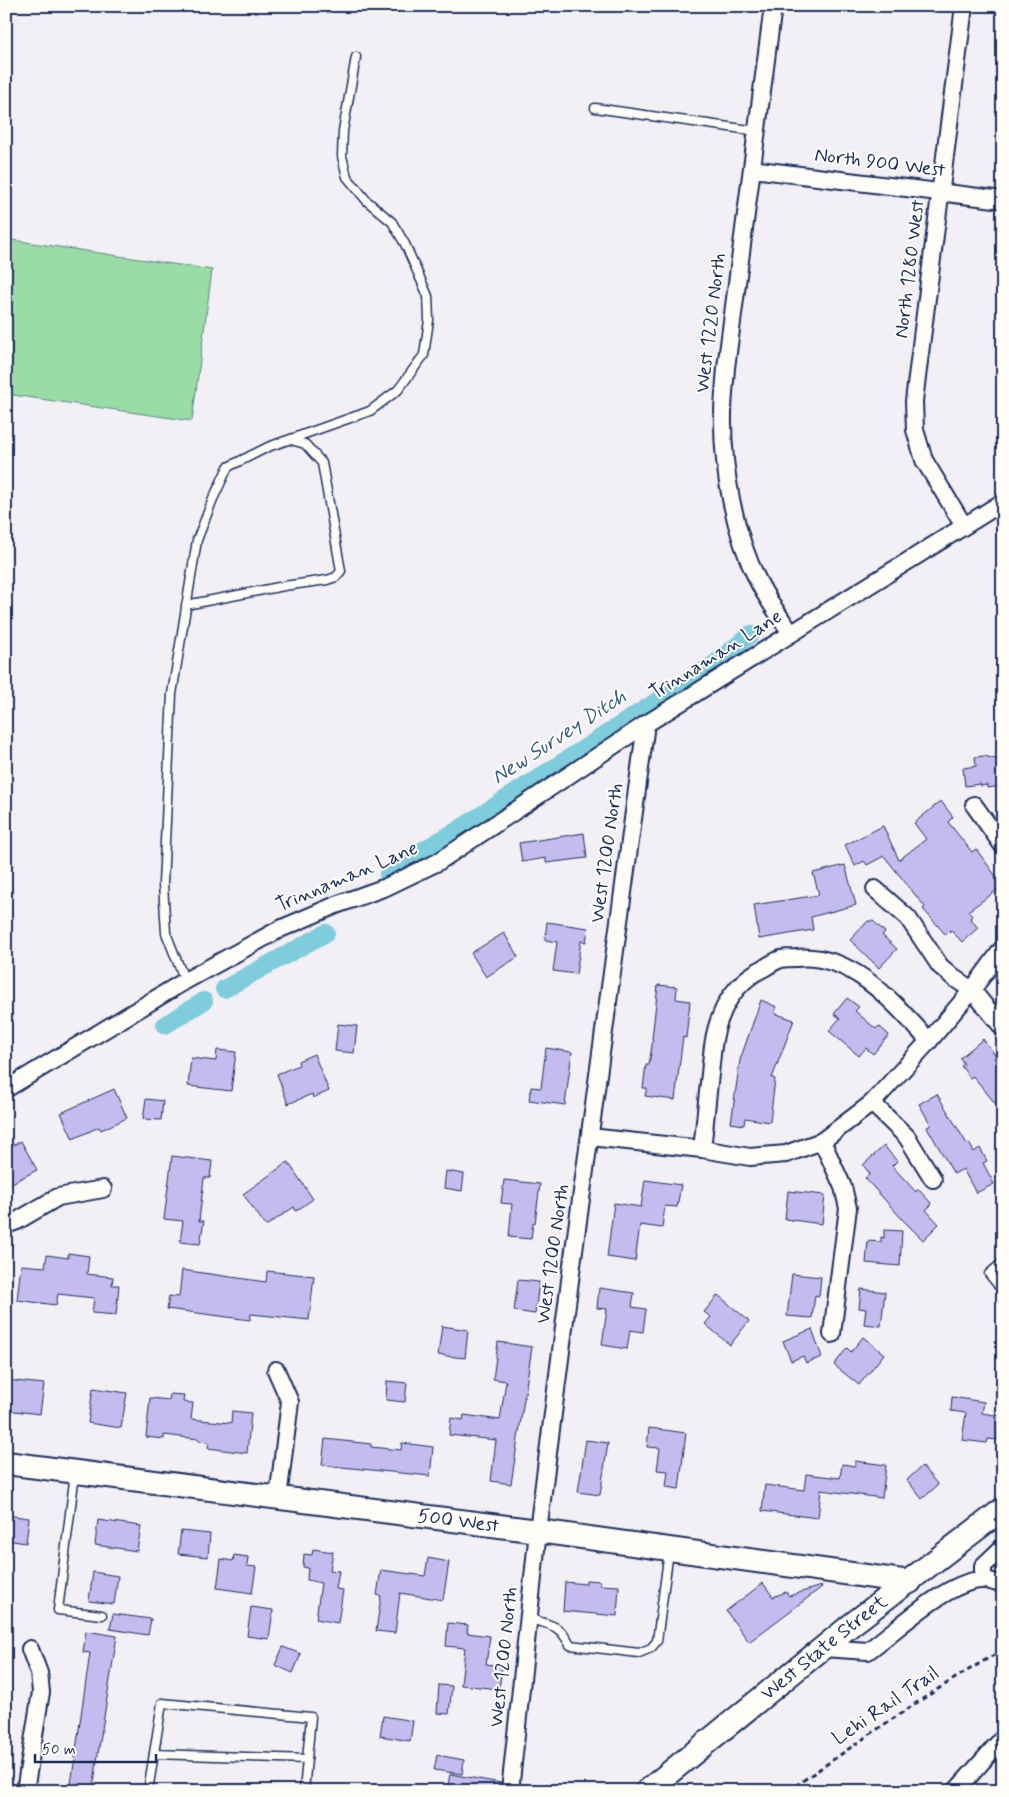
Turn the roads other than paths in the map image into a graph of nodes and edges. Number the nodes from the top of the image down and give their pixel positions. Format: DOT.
graph roads {
  1 [pos="773,6"];
  2 [pos="964,6"];
  3 [pos="356,57"];
  4 [pos="596,108"];
  5 [pos="757,131"];
  6 [pos="752,169"];
  7 [pos="942,192"];
  8 [pos="1003,200"];
  9 [pos="289,440"];
  10 [pos="1003,502"];
  11 [pos="964,526"];
  12 [pos="186,605"];
  13 [pos="791,633"];
  14 [pos="646,724"];
  15 [pos="974,805"];
  16 [pos="1003,846"];
  17 [pos="875,888"];
  18 [pos="1003,948"];
  19 [pos="185,981"];
  20 [pos="972,990"];
  21 [pos="1003,1028"];
  22 [pos="929,1041"];
  23 [pos="6,1089"];
  24 [pos="872,1103"];
  25 [pos="590,1137"];
  26 [pos="822,1141"];
  27 [pos="702,1149"];
  28 [pos="933,1179"];
  29 [pos="103,1189"];
  30 [pos="6,1225"];
  31 [pos="1003,1262"];
  32 [pos="1003,1291"];
  33 [pos="832,1334"];
  34 [pos="276,1370"];
  35 [pos="6,1463"];
  36 [pos="75,1471"];
  37 [pos="278,1498"];
  38 [pos="1003,1509"];
  39 [pos="538,1531"];
  40 [pos="1003,1546"];
  41 [pos="669,1549"];
  42 [pos="983,1579"];
  43 [pos="910,1582"];
  44 [pos="1003,1585"];
  45 [pos="102,1615"];
  46 [pos="530,1619"];
  47 [pos="823,1648"];
  48 [pos="30,1649"];
  49 [pos="1003,1738"];
  50 [pos="154,1754"];
  51 [pos="307,1759"];
  52 [pos="26,1791"];
  53 [pos="148,1791"];
  54 [pos="304,1791"];
  55 [pos="510,1791"];
  56 [pos="647,1791"];
  57 [pos="956,1791"];
  1 -- 5 [label="street, West 1220 North"];
  2 -- 7 [label="street, North 1280 West"];
  3 -- 9 [label="lane"];
  4 -- 5 [label="lane"];
  5 -- 6 [label="street, West 1220 North"];
  6 -- 7 [label="street, North 900 West"];
  6 -- 13 [label="street, West 1220 North"];
  7 -- 8 [label="street, North 900 West"];
  7 -- 11 [label="street, North 1280 West"];
  9 -- 12 [label="lane"];
  9 -- 12 [label="lane"];
  10 -- 11 [label="street, Trinnaman Lane"];
  11 -- 13 [label="street, Trinnaman Lane"];
  12 -- 19 [label="lane"];
  13 -- 14 [label="street, Trinnaman Lane"];
  14 -- 19 [label="street, Trinnaman Lane"];
  14 -- 25 [label="street, West 1200 North"];
  15 -- 16 [label="street"];
  17 -- 20 [label="street"];
  18 -- 20 [label="street"];
  19 -- 23 [label="street, Trinnaman Lane"];
  20 -- 21 [label="street"];
  20 -- 22 [label="street"];
  22 -- 24 [label="street"];
  22 -- 27 [label="street"];
  24 -- 26 [label="street"];
  24 -- 28 [label="street"];
  25 -- 27 [label="street"];
  25 -- 39 [label="street, West 1200 North"];
  26 -- 27 [label="street"];
  26 -- 33 [label="street"];
  29 -- 30 [label="street"];
  31 -- 32 [label="lane"];
  34 -- 37 [label="street"];
  35 -- 36 [label="main road, 500 West"];
  36 -- 37 [label="main road, 500 West"];
  36 -- 45 [label="lane"];
  37 -- 39 [label="main road, 500 West"];
  38 -- 43 [label="main road, West State Street"];
  39 -- 41 [label="main road, 500 West"];
  39 -- 46 [label="street, West 1200 North"];
  40 -- 42 [label="street"];
  41 -- 43 [label="main road, 500 West"];
  41 -- 46 [label="lane"];
  42 -- 44 [label="street"];
  42 -- 47 [label="street"];
  43 -- 47 [label="main road, West State Street"];
  46 -- 55 [label="street, West 1200 North"];
  47 -- 56 [label="main road, West State Street"];
  48 -- 52 [label="street"];
  49 -- 57 [label="street"];
  50 -- 51 [label="lane"];
  50 -- 51 [label="lane"];
  50 -- 53 [label="lane"];
  51 -- 54 [label="lane"];
}
